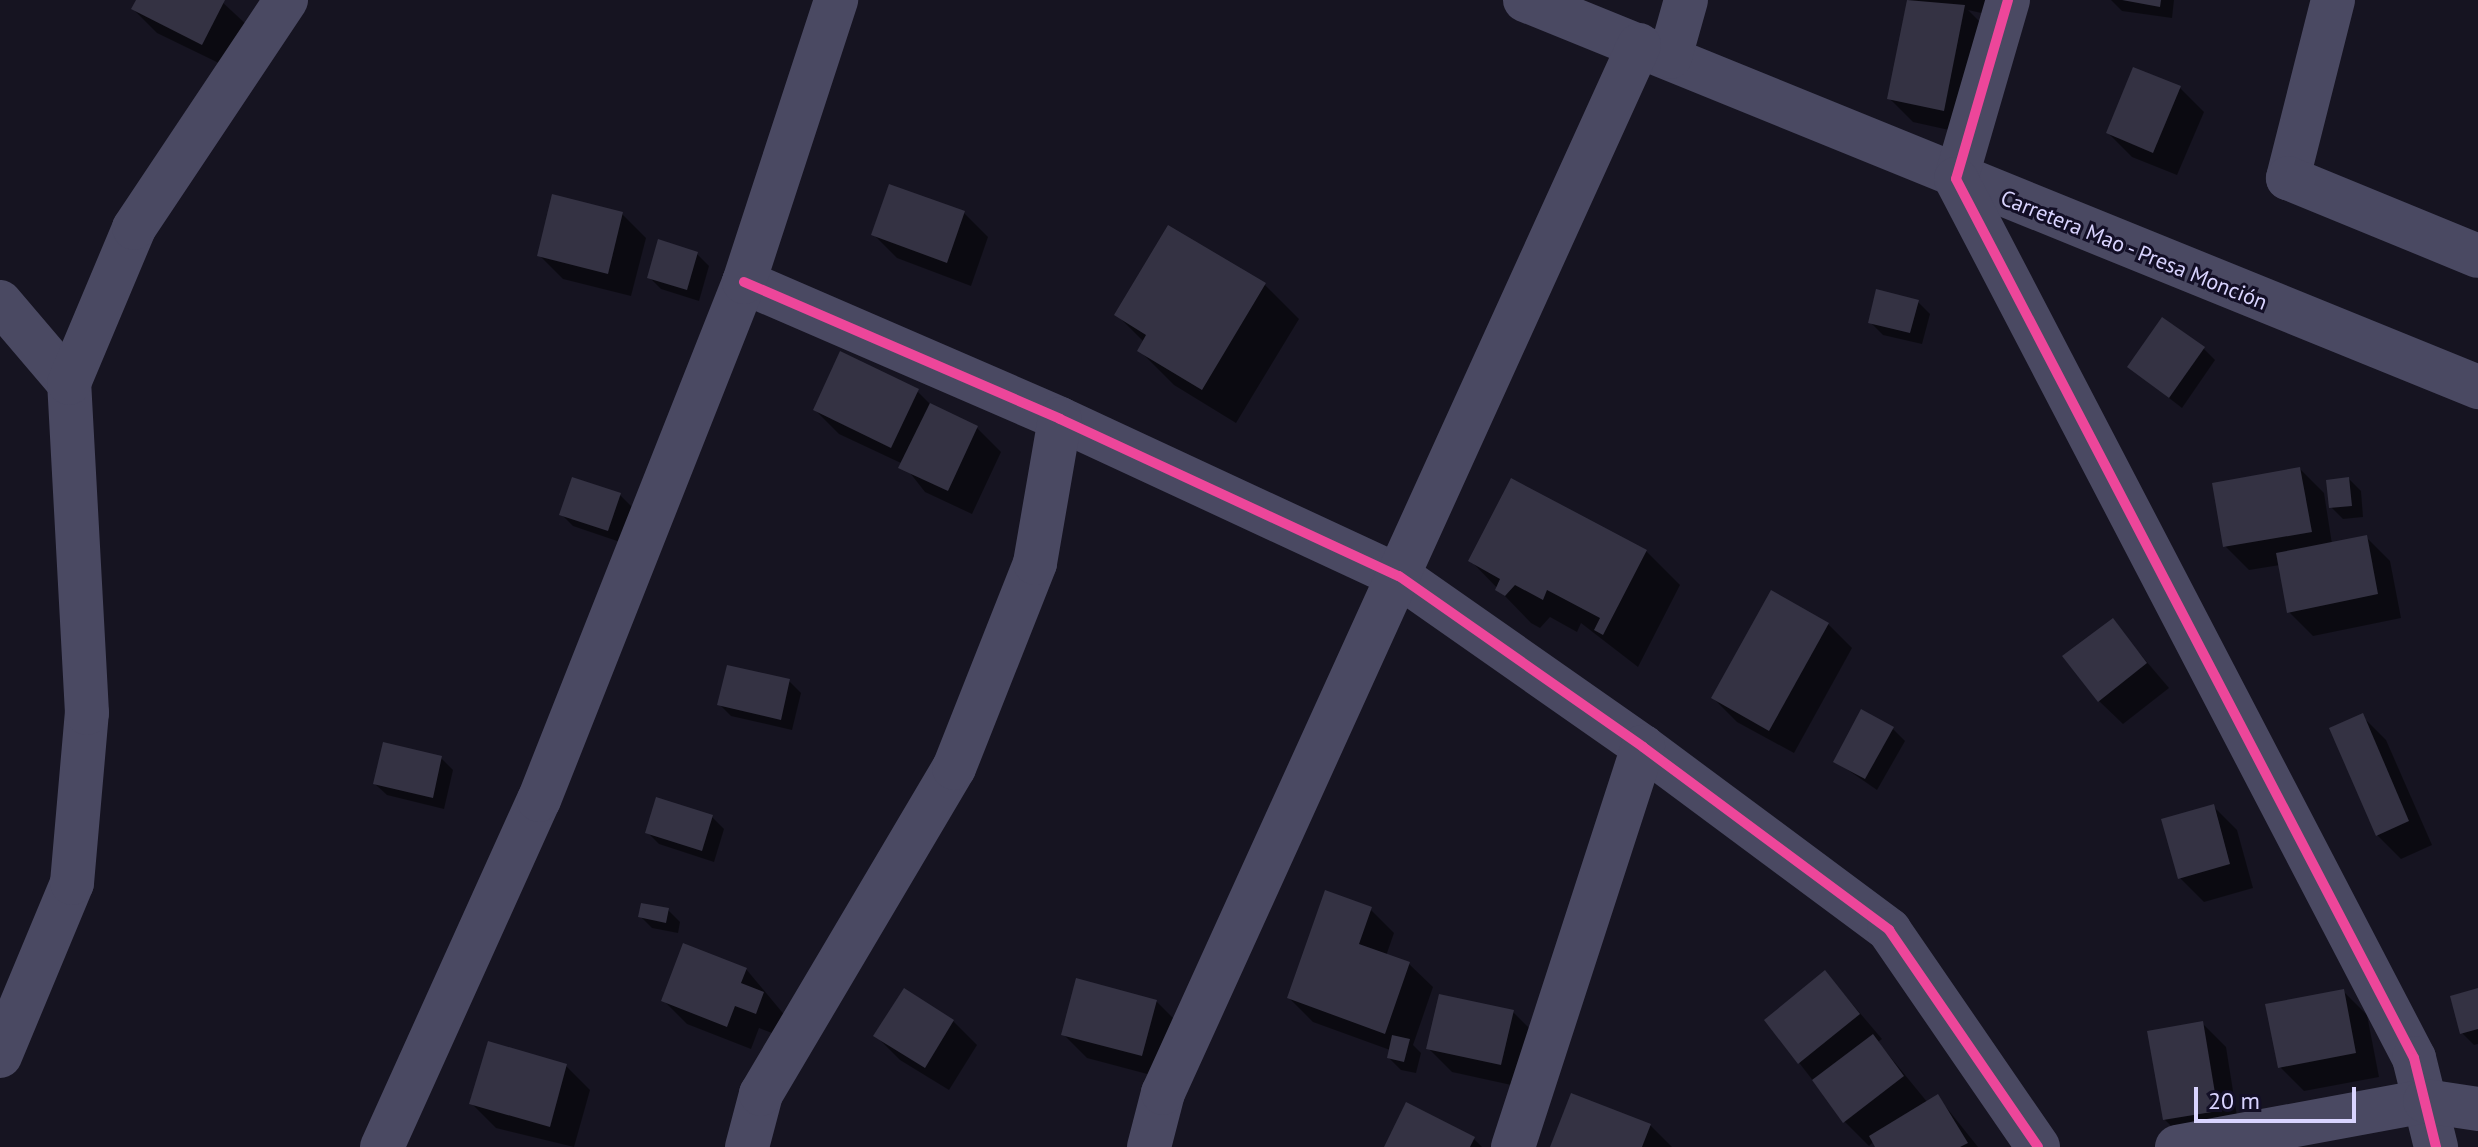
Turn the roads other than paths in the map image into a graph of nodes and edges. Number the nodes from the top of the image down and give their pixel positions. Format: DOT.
graph roads {
  1 [pos="286,0"];
  2 [pos="836,0"];
  3 [pos="1525,0"];
  4 [pos="1686,0"];
  5 [pos="2008,0"];
  6 [pos="2333,0"];
  7 [pos="1655,51"];
  8 [pos="1956,179"];
  9 [pos="2478,256"];
  10 [pos="744,282"];
  11 [pos="0,302"];
  12 [pos="69,383"];
  13 [pos="2478,387"];
  14 [pos="1060,419"];
  15 [pos="1399,576"];
  16 [pos="1643,747"];
  17 [pos="0,1056"];
  18 [pos="2425,1101"];
  19 [pos="2478,1109"];
  20 [pos="382,1147"];
  21 [pos="747,1147"];
  22 [pos="1149,1147"];
  23 [pos="1513,1147"];
  24 [pos="2038,1147"];
  25 [pos="2177,1147"];
  26 [pos="2436,1147"];
  1 -- 12 [label="street"];
  2 -- 10 [label="street"];
  3 -- 7 [label="street, Carretera Mao - Presa Monción"];
  4 -- 7 [label="street"];
  5 -- 8 [label="street"];
  6 -- 9 [label="street"];
  7 -- 8 [label="street, Carretera Mao - Presa Monción"];
  7 -- 15 [label="street"];
  8 -- 13 [label="street, Carretera Mao - Presa Monción"];
  8 -- 18 [label="street"];
  10 -- 14 [label="street"];
  10 -- 20 [label="street"];
  11 -- 12 [label="street"];
  12 -- 17 [label="street"];
  14 -- 15 [label="street"];
  14 -- 21 [label="street"];
  15 -- 16 [label="street"];
  15 -- 22 [label="street"];
  16 -- 23 [label="street"];
  16 -- 24 [label="street"];
  18 -- 19 [label="street"];
  18 -- 25 [label="street"];
  18 -- 26 [label="street"];
}
